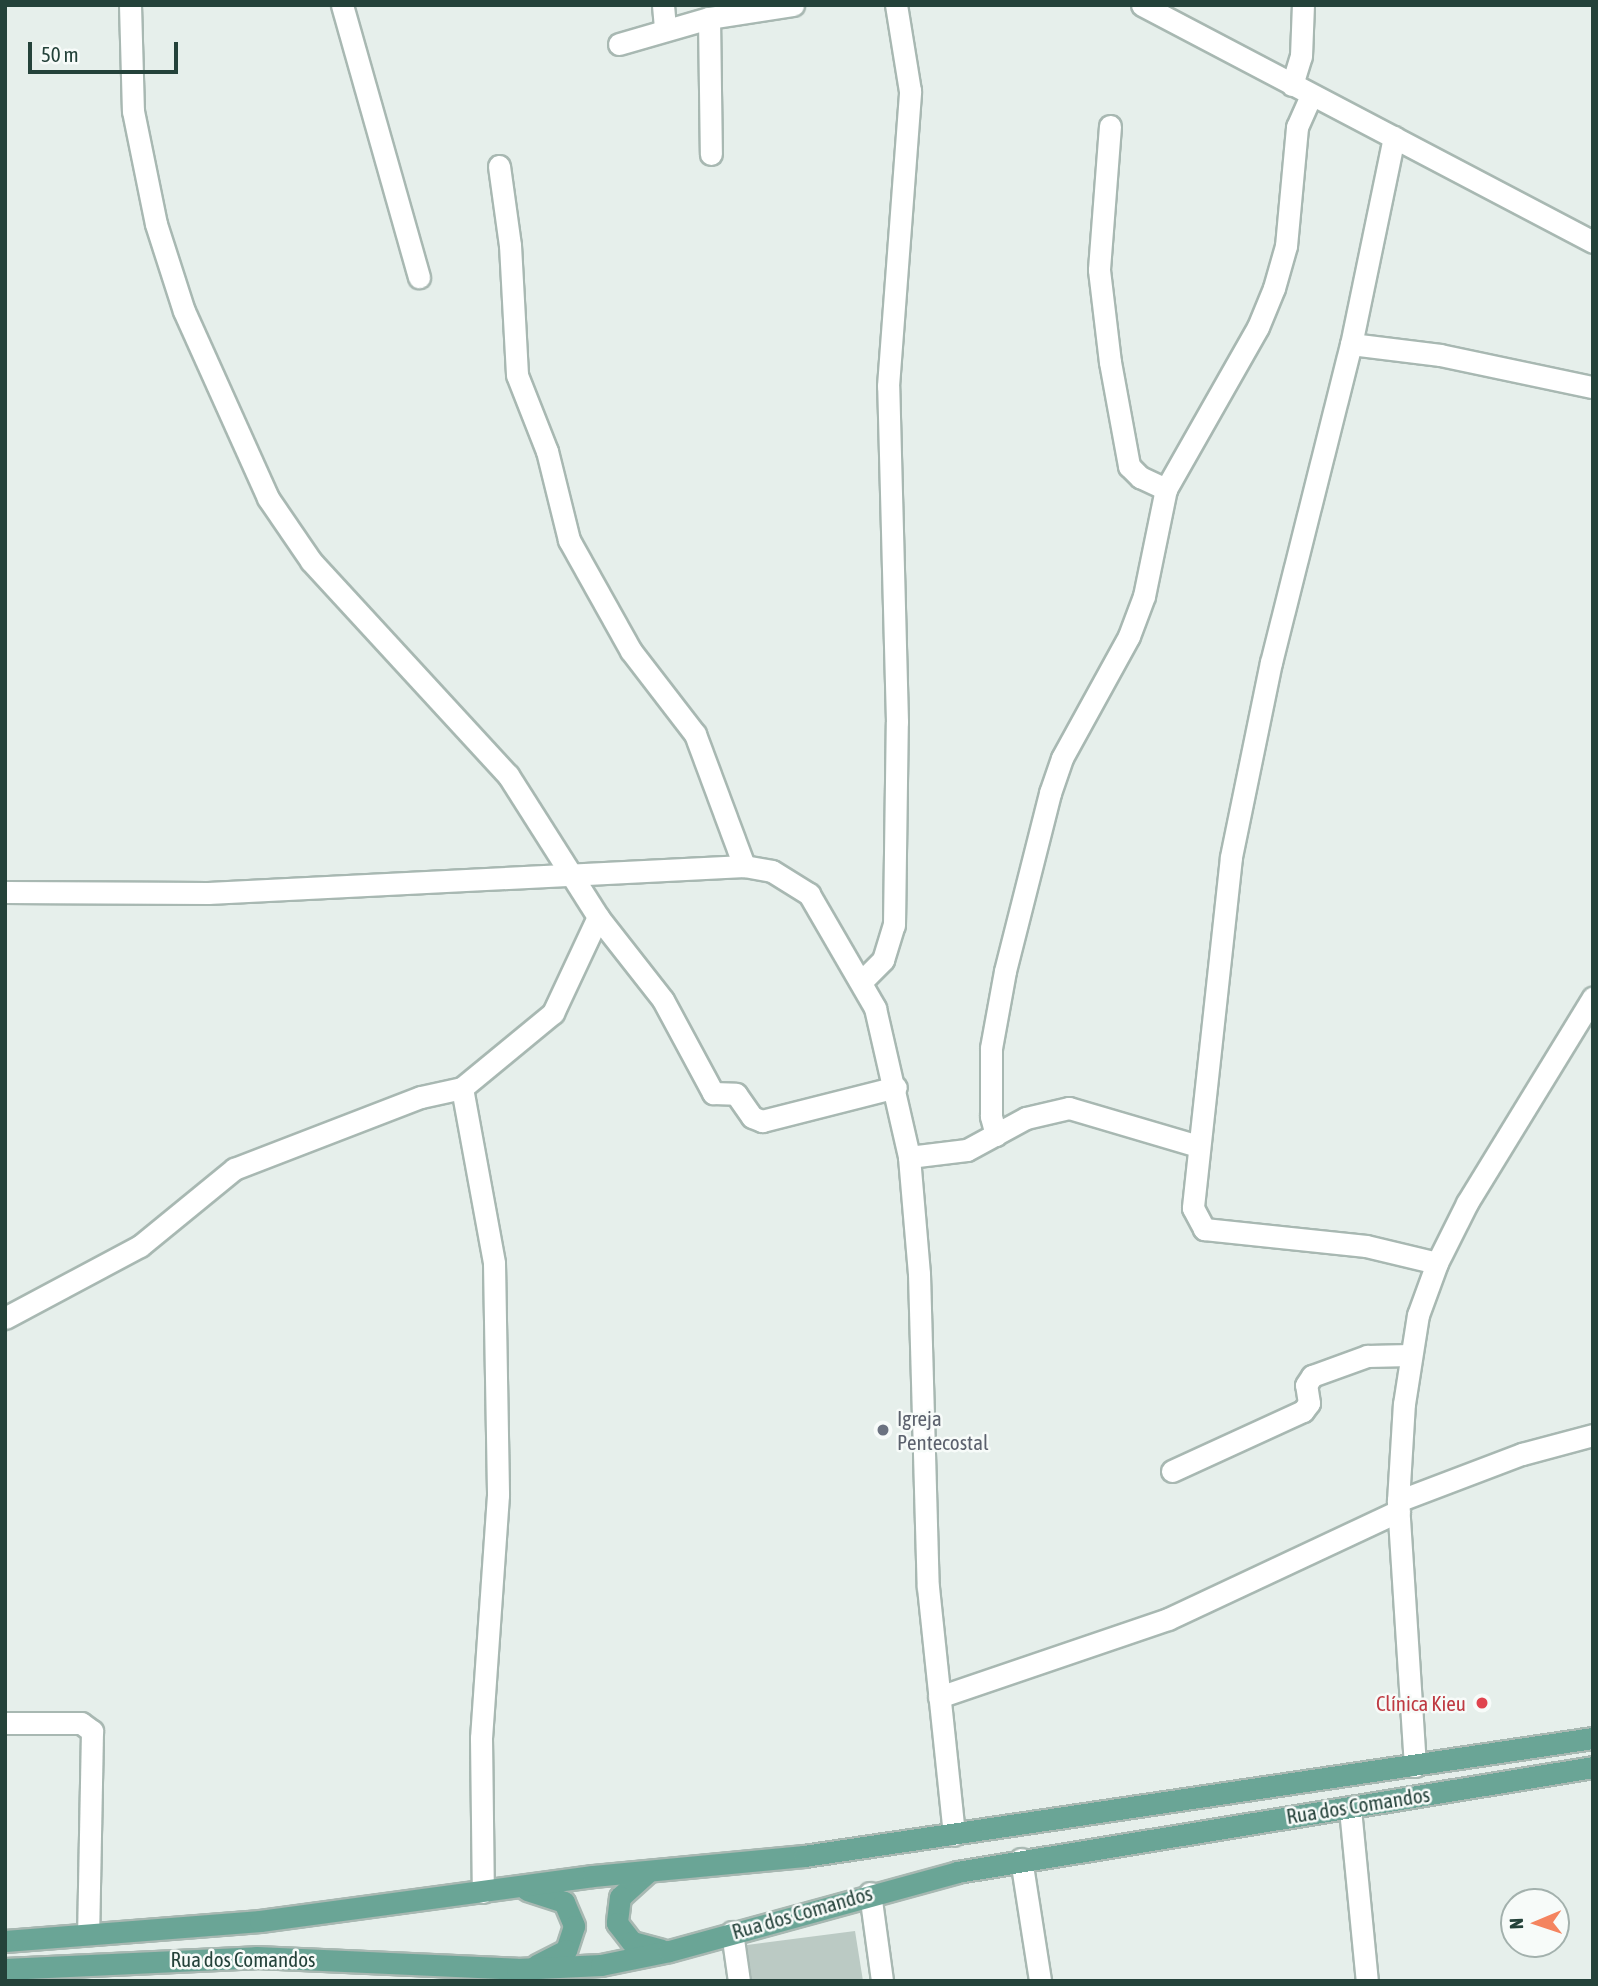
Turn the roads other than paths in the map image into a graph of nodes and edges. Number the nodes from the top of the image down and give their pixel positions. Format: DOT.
graph roads {
  1 [pos="130,5"];
  2 [pos="342,5"];
  3 [pos="663,5"];
  4 [pos="793,5"];
  5 [pos="896,5"];
  6 [pos="1142,5"];
  7 [pos="1303,5"];
  8 [pos="709,18"];
  9 [pos="665,28"];
  10 [pos="619,44"];
  11 [pos="1302,90"];
  12 [pos="1111,126"];
  13 [pos="1394,137"];
  14 [pos="711,154"];
  15 [pos="499,166"];
  16 [pos="1593,242"];
  17 [pos="419,277"];
  18 [pos="1351,344"];
  19 [pos="1592,387"];
  20 [pos="1166,489"];
  21 [pos="744,866"];
  22 [pos="571,874"];
  23 [pos="5,892"];
  24 [pos="598,917"];
  25 [pos="862,981"];
  26 [pos="1593,997"];
  27 [pos="897,1087"];
  28 [pos="462,1088"];
  29 [pos="996,1135"];
  30 [pos="1198,1146"];
  31 [pos="909,1157"];
  32 [pos="1437,1264"];
  33 [pos="5,1318"];
  34 [pos="1410,1355"];
  35 [pos="1593,1435"];
  36 [pos="1172,1471"];
  37 [pos="1399,1506"];
  38 [pos="939,1697"];
  39 [pos="5,1723"];
  40 [pos="1593,1738"];
  41 [pos="1415,1766"];
  42 [pos="1593,1766"];
  43 [pos="1350,1809"];
  44 [pos="954,1835"];
  45 [pos="1021,1859"];
  46 [pos="651,1870"];
  47 [pos="514,1888"];
  48 [pos="483,1892"];
  49 [pos="870,1893"];
  50 [pos="732,1932"];
  51 [pos="88,1934"];
  52 [pos="5,1941"];
  53 [pos="669,1951"];
  54 [pos="5,1969"];
  55 [pos="517,1969"];
  56 [pos="739,1981"];
  57 [pos="882,1981"];
  58 [pos="1040,1981"];
  59 [pos="1367,1981"];
  1 -- 22 [label="street"];
  2 -- 17 [label="street"];
  3 -- 9 [label="street"];
  4 -- 8 [label="street"];
  5 -- 25 [label="street"];
  6 -- 11 [label="street"];
  7 -- 11 [label="street"];
  8 -- 9 [label="street"];
  8 -- 14 [label="street"];
  9 -- 10 [label="street"];
  11 -- 13 [label="street"];
  11 -- 20 [label="street"];
  12 -- 20 [label="street"];
  13 -- 16 [label="street"];
  13 -- 18 [label="street"];
  15 -- 21 [label="street"];
  18 -- 19 [label="street"];
  18 -- 30 [label="street"];
  20 -- 29 [label="street"];
  21 -- 22 [label="street"];
  21 -- 25 [label="street"];
  22 -- 23 [label="street"];
  22 -- 24 [label="street"];
  24 -- 27 [label="street"];
  24 -- 28 [label="street"];
  25 -- 27 [label="street"];
  26 -- 32 [label="street"];
  27 -- 31 [label="street"];
  28 -- 33 [label="street"];
  28 -- 48 [label="street"];
  29 -- 30 [label="street"];
  29 -- 31 [label="street"];
  30 -- 32 [label="street"];
  31 -- 38 [label="street"];
  32 -- 34 [label="street"];
  34 -- 36 [label="street"];
  34 -- 37 [label="street"];
  35 -- 37 [label="street"];
  37 -- 38 [label="street"];
  37 -- 41 [label="street"];
  38 -- 44 [label="street"];
  39 -- 51 [label="street"];
  40 -- 41 [label="main road, Rua dos Comandos"];
  41 -- 44 [label="main road, Rua dos Comandos"];
  42 -- 43 [label="main road, Rua dos Comandos"];
  43 -- 45 [label="main road, Rua dos Comandos"];
  43 -- 59 [label="street"];
  44 -- 46 [label="main road, Rua dos Comandos"];
  45 -- 49 [label="main road, Rua dos Comandos"];
  45 -- 58 [label="street"];
  46 -- 47 [label="main road, Rua dos Comandos"];
  46 -- 53 [label="main road"];
  47 -- 48 [label="main road, Rua dos Comandos"];
  47 -- 55 [label="main road"];
  48 -- 51 [label="main road, Rua dos Comandos"];
  49 -- 50 [label="main road, Rua dos Comandos"];
  49 -- 57 [label="street"];
  50 -- 53 [label="main road, Rua dos Comandos"];
  50 -- 56 [label="street"];
  51 -- 52 [label="main road, Rua dos Comandos"];
  53 -- 55 [label="main road, Rua dos Comandos"];
  54 -- 55 [label="main road, Rua dos Comandos"];
}
